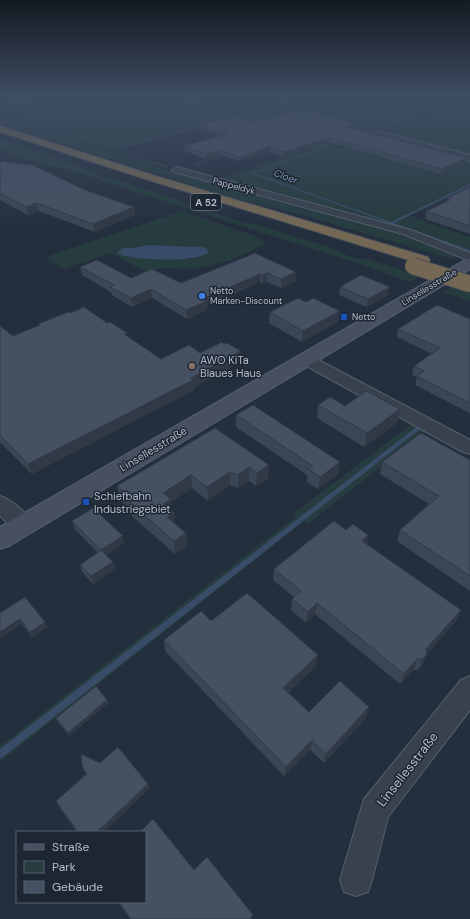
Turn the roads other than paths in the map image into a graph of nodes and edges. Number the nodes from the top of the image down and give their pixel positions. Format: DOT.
graph roads {
  1 [pos="18,141"];
  2 [pos="37,141"];
  3 [pos="404,141"];
  4 [pos="470,158"];
  5 [pos="177,170"];
  6 [pos="470,257"];
  7 [pos="418,263"];
  8 [pos="470,263"];
  9 [pos="470,274"];
  10 [pos="470,284"];
  11 [pos="305,359"];
  12 [pos="470,448"];
  13 [pos="0,504"];
  14 [pos="24,526"];
  15 [pos="0,539"];
  16 [pos="470,689"];
  17 [pos="356,880"];
  1 -- 7 [label="highway, A 52"];
  2 -- 7 [label="highway, A 52"];
  3 -- 4 [label="street"];
  5 -- 6 [label="street, Pappeldyk"];
  7 -- 9 [label="highway, A 52"];
  7 -- 10 [label="highway, A 52, bridge"];
  8 -- 11 [label="street, Linsellesstraße"];
  11 -- 12 [label="street"];
  11 -- 14 [label="street, Linsellesstraße"];
  13 -- 14 [label="street"];
  14 -- 15 [label="street, Linsellesstraße"];
  16 -- 17 [label="street, Linsellesstraße"];
}
